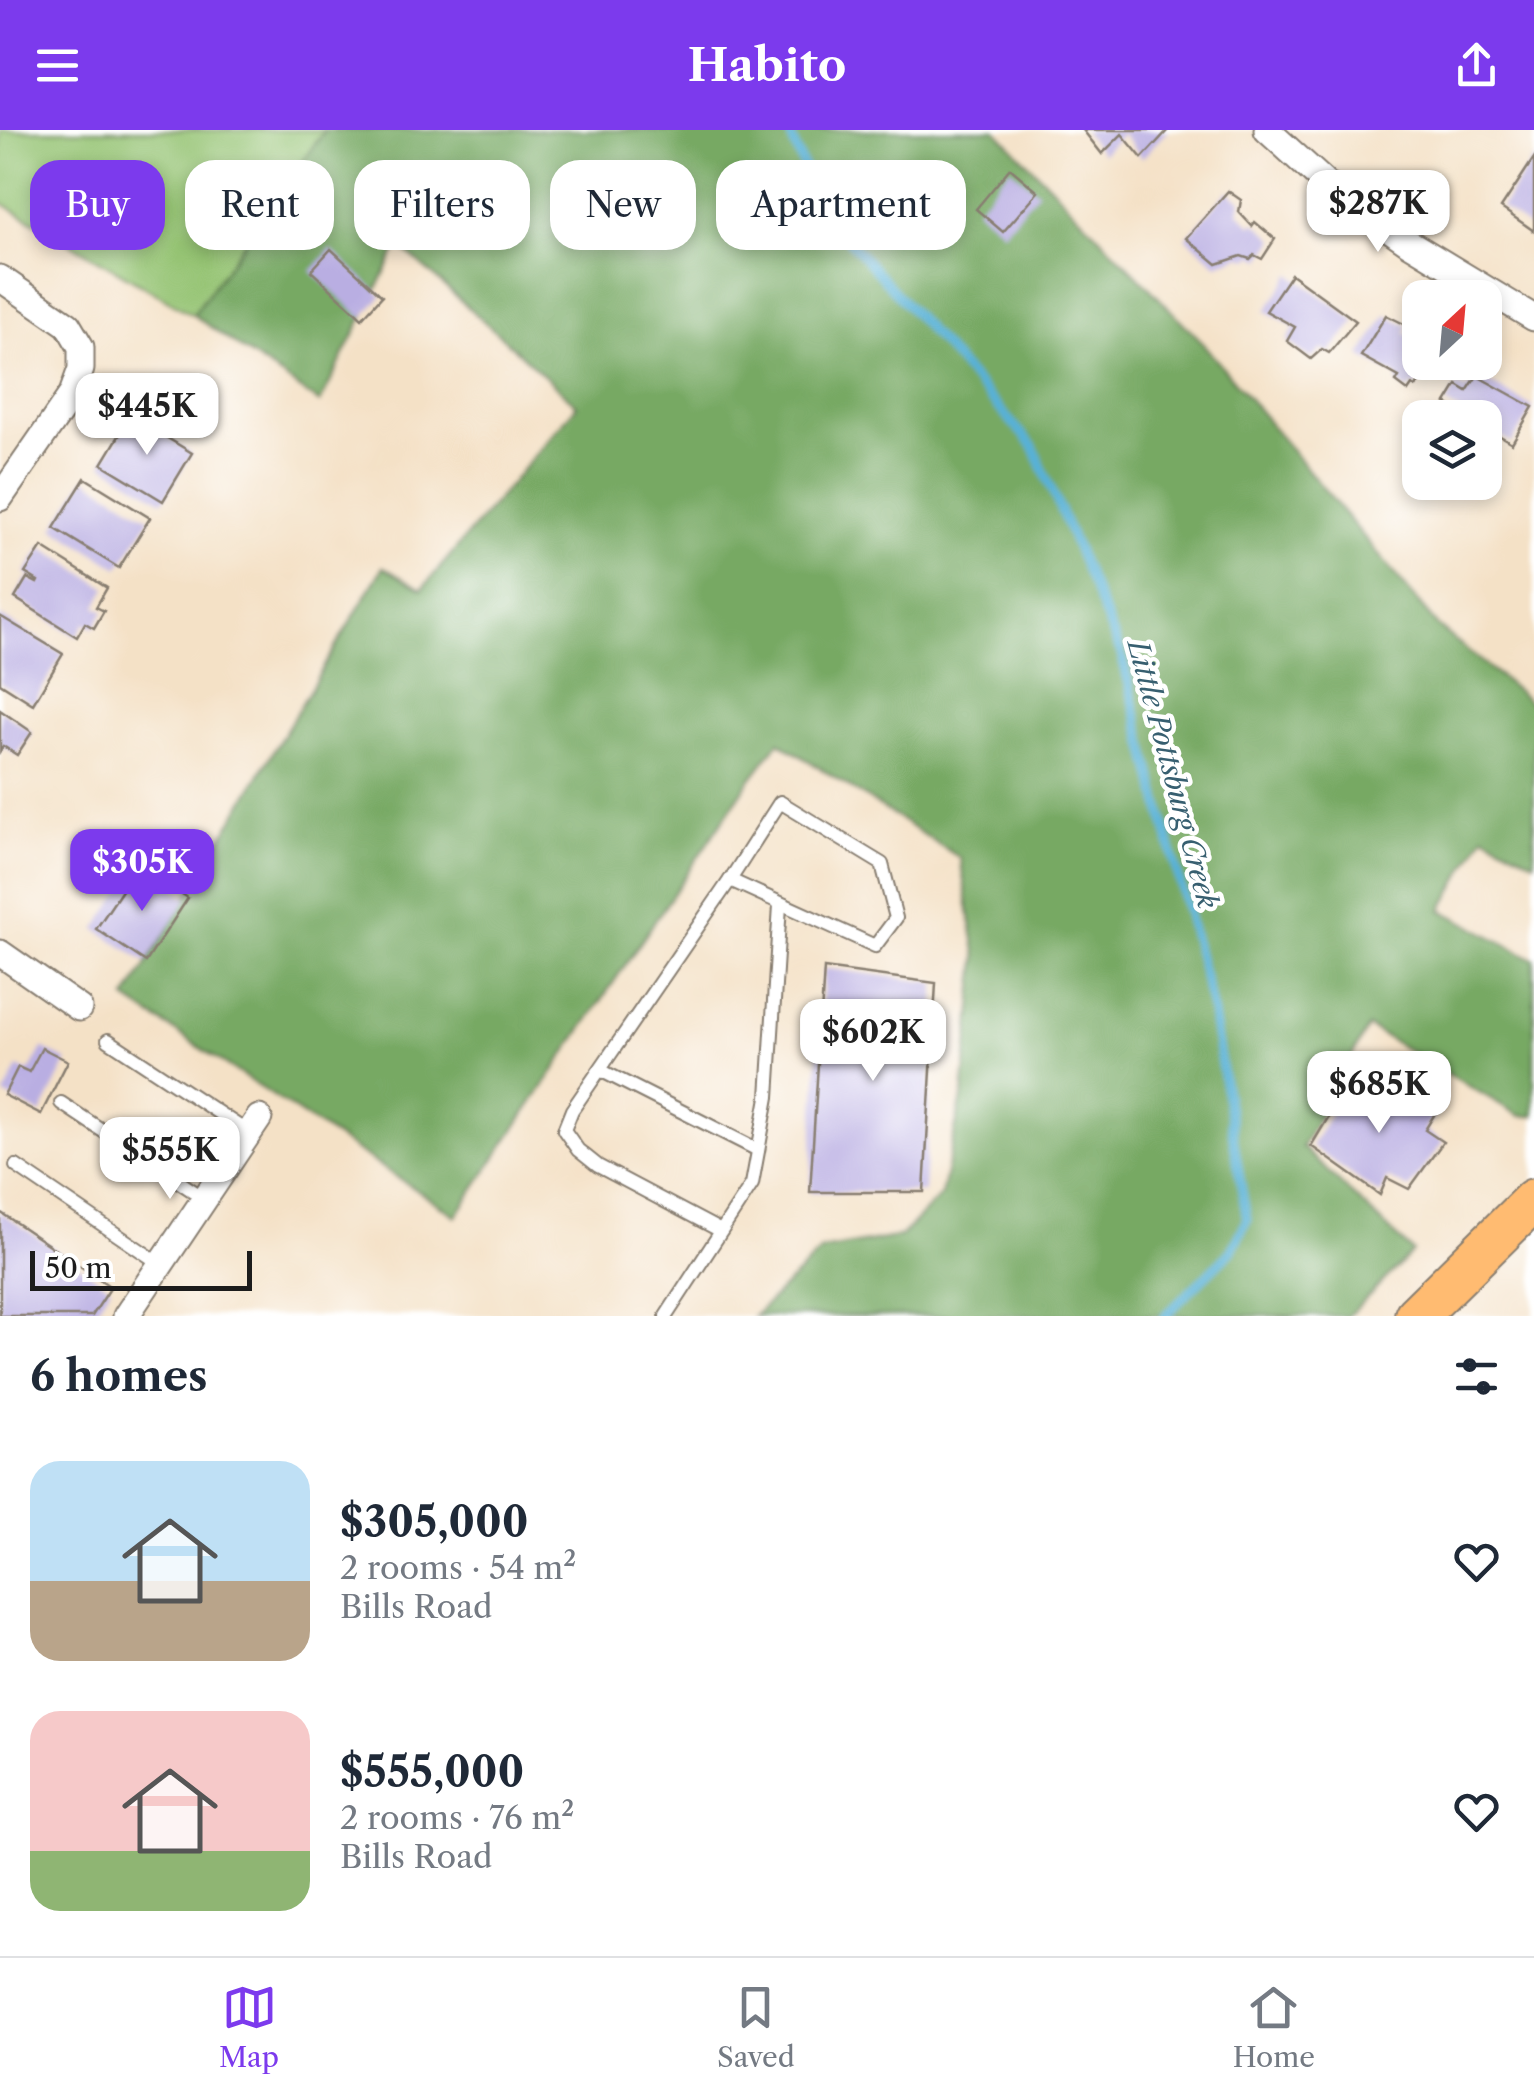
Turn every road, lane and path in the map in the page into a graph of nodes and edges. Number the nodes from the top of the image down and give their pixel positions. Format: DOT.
graph roads {
  1 [pos="1267,130"];
  2 [pos="0,278"];
  3 [pos="1534,318"];
  4 [pos="0,498"];
  5 [pos="730,880"];
  6 [pos="780,905"];
  7 [pos="0,953"];
  8 [pos="80,1008"];
  9 [pos="108,1040"];
  10 [pos="600,1070"];
  11 [pos="61,1104"];
  12 [pos="254,1126"];
  13 [pos="758,1150"];
  14 [pos="16,1166"];
  15 [pos="205,1200"];
  16 [pos="1534,1200"];
  17 [pos="722,1231"];
  18 [pos="162,1264"];
  19 [pos="137,1312"];
  20 [pos="666,1316"];
  21 [pos="1416,1316"];
  1 -- 3 [label="street"];
  2 -- 4 [label="street"];
  5 -- 6 [label="lane"];
  5 -- 6 [label="lane"];
  5 -- 10 [label="lane"];
  6 -- 13 [label="lane"];
  7 -- 8 [label="street"];
  9 -- 12 [label="lane"];
  10 -- 13 [label="lane"];
  10 -- 17 [label="lane"];
  11 -- 15 [label="lane"];
  12 -- 15 [label="street"];
  13 -- 17 [label="lane"];
  14 -- 18 [label="lane"];
  15 -- 18 [label="street"];
  16 -- 21 [label="highway"];
  17 -- 20 [label="lane"];
  18 -- 19 [label="street"];
}
